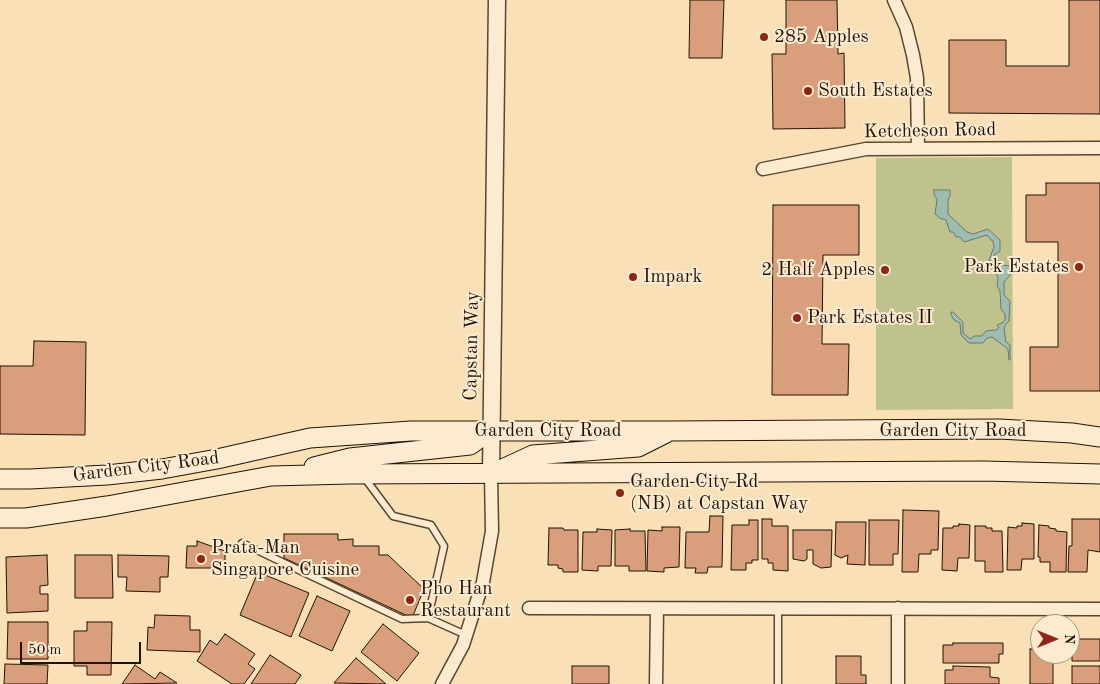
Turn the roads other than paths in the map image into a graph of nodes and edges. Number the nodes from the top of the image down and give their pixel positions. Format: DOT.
graph roads {
  1 [pos="497,0"];
  2 [pos="894,0"];
  3 [pos="1100,148"];
  4 [pos="918,149"];
  5 [pos="763,169"];
  6 [pos="491,430"];
  7 [pos="669,431"];
  8 [pos="1100,437"];
  9 [pos="362,474"];
  10 [pos="491,474"];
  11 [pos="1100,474"];
  12 [pos="271,476"];
  13 [pos="0,479"];
  14 [pos="0,518"];
  15 [pos="242,543"];
  16 [pos="529,608"];
  17 [pos="778,608"];
  18 [pos="898,608"];
  19 [pos="656,609"];
  20 [pos="1100,609"];
  21 [pos="428,618"];
  22 [pos="466,635"];
  23 [pos="442,684"];
  24 [pos="656,684"];
  25 [pos="778,684"];
  26 [pos="898,684"];
  1 -- 6 [label="street, Capstan Way"];
  2 -- 4 [label="street"];
  3 -- 4 [label="street, Ketcheson Road"];
  4 -- 5 [label="street, Ketcheson Road"];
  6 -- 7 [label="main road, Garden City Road"];
  6 -- 10 [label="street, Capstan Way"];
  6 -- 12 [label="main road"];
  6 -- 13 [label="main road, Garden City Road"];
  7 -- 8 [label="main road, Garden City Road"];
  7 -- 10 [label="main road"];
  9 -- 10 [label="main road, Garden City Road"];
  9 -- 12 [label="main road, Garden City Road"];
  9 -- 21 [label="lane"];
  10 -- 11 [label="main road, Garden City Road"];
  10 -- 22 [label="street, Capstan Way"];
  12 -- 14 [label="main road, Garden City Road"];
  15 -- 21 [label="lane"];
  16 -- 19 [label="street"];
  17 -- 18 [label="street"];
  17 -- 19 [label="street"];
  17 -- 25 [label="lane"];
  18 -- 20 [label="street"];
  18 -- 26 [label="street"];
  19 -- 24 [label="street"];
  21 -- 22 [label="lane"];
  22 -- 23 [label="street, Capstan Way"];
}
